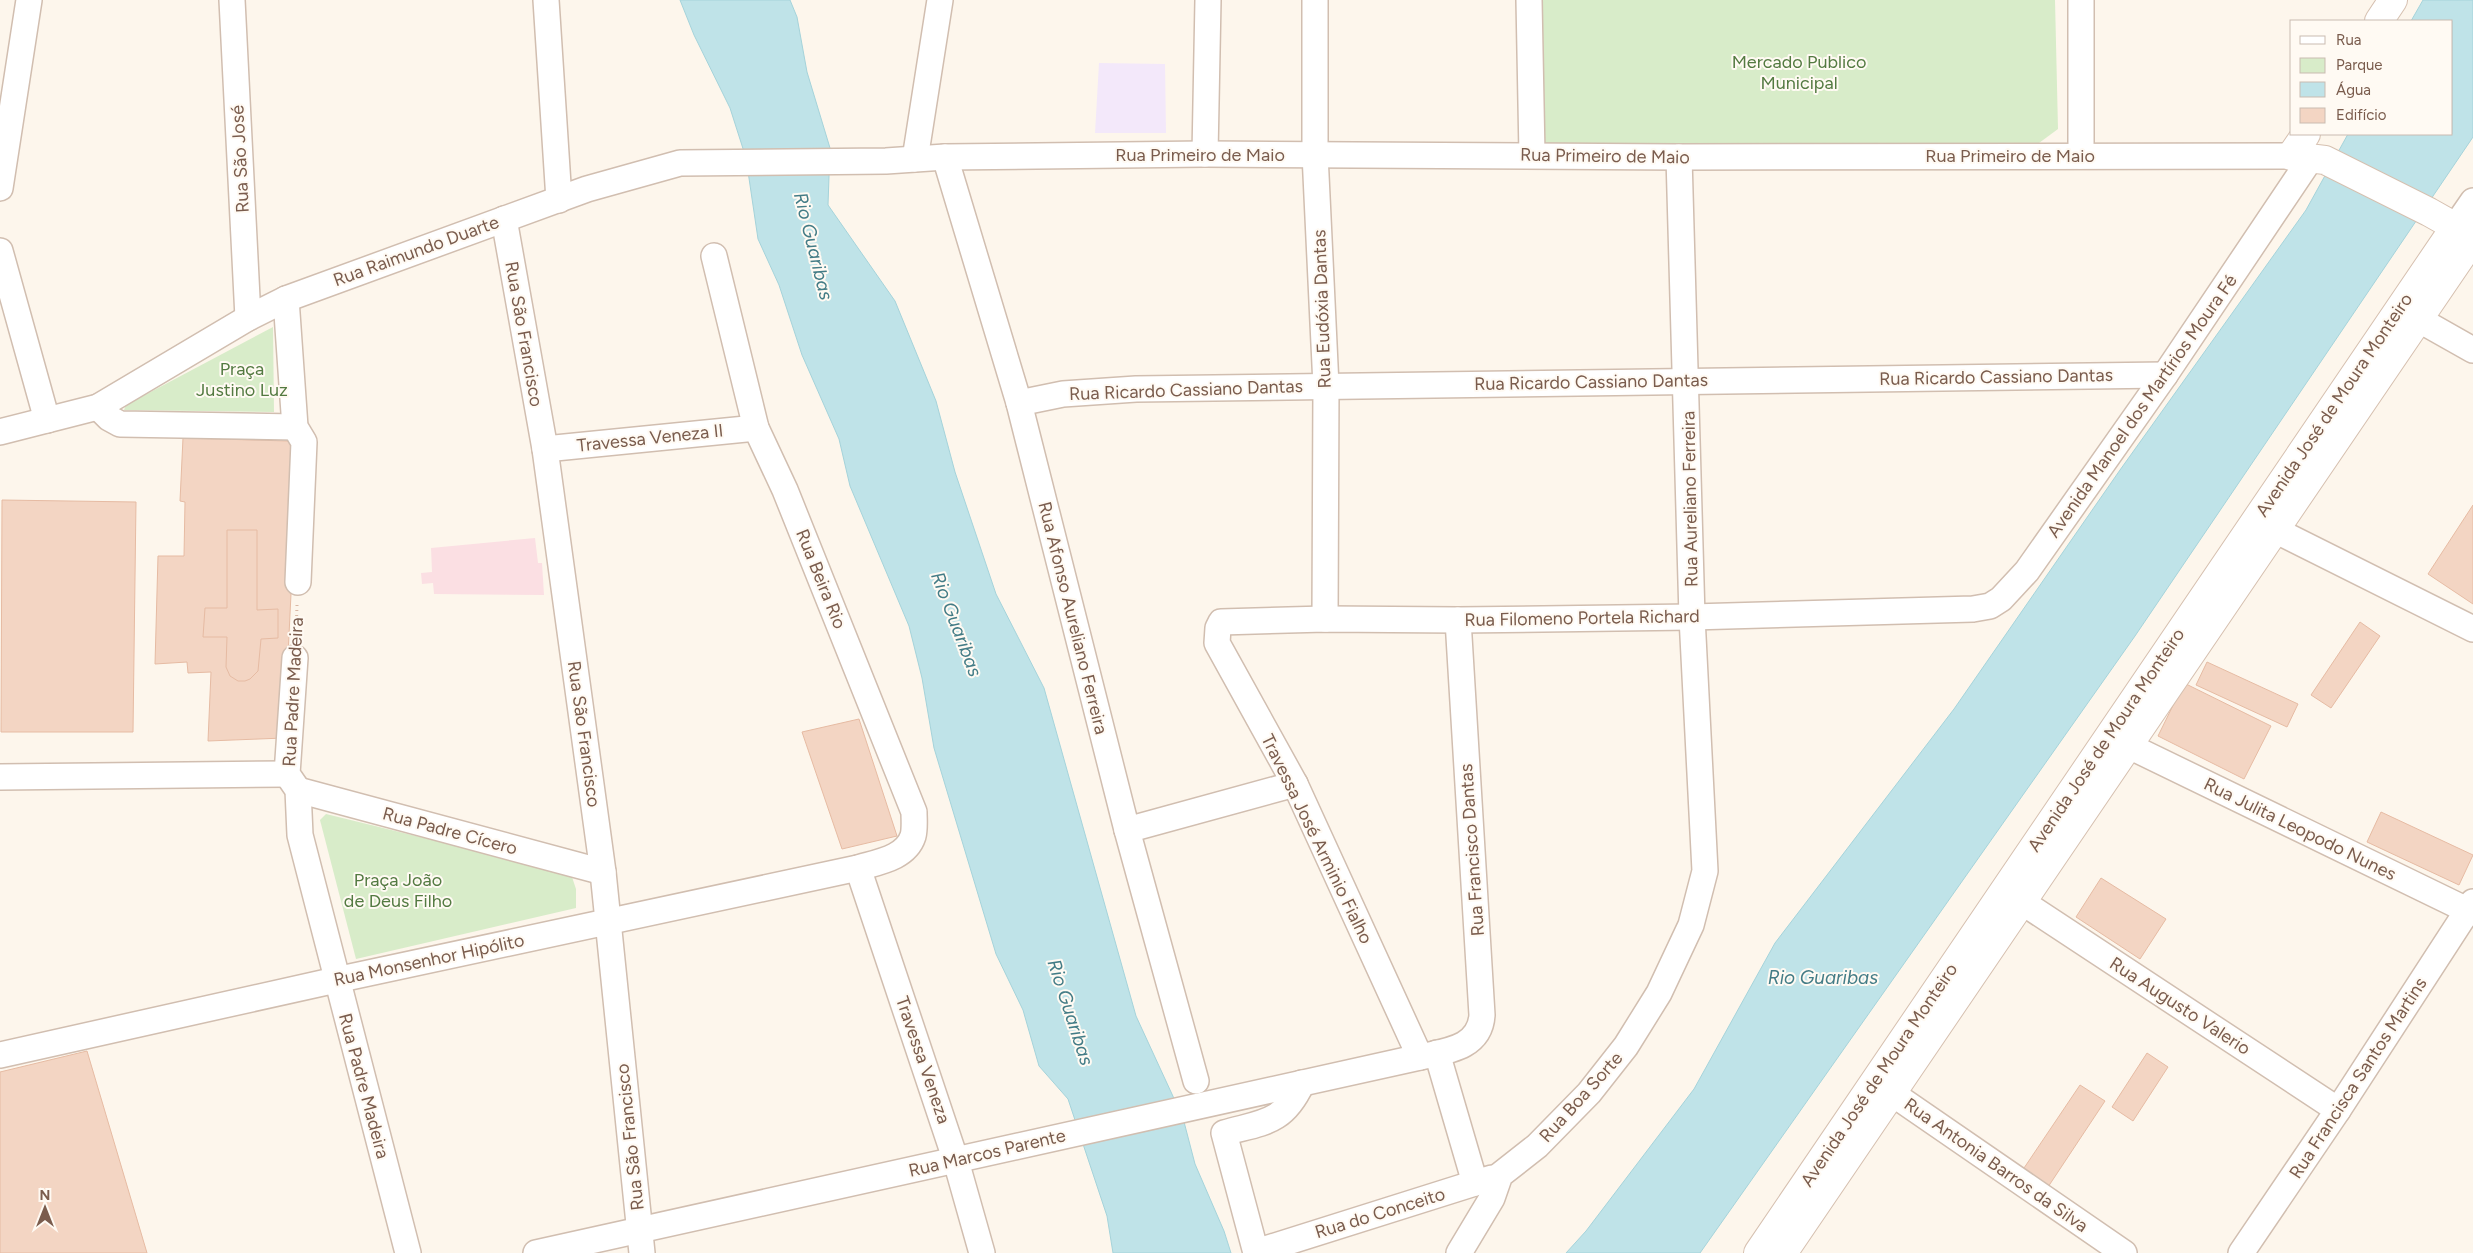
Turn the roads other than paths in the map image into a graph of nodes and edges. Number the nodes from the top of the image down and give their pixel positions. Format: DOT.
graph roads {
  1 [pos="29,0"];
  2 [pos="232,0"];
  3 [pos="546,0"];
  4 [pos="940,0"];
  5 [pos="1208,0"];
  6 [pos="1315,0"];
  7 [pos="1529,0"];
  8 [pos="2081,0"];
  9 [pos="2393,0"];
  10 [pos="2380,20"];
  11 [pos="10,61"];
  12 [pos="2308,152"];
  13 [pos="1205,154"];
  14 [pos="1315,154"];
  15 [pos="1532,155"];
  16 [pos="2081,156"];
  17 [pos="1678,157"];
  18 [pos="945,158"];
  19 [pos="915,159"];
  20 [pos="0,188"];
  21 [pos="587,189"];
  22 [pos="559,200"];
  23 [pos="2473,201"];
  24 [pos="504,219"];
  25 [pos="2467,234"];
  26 [pos="0,252"];
  27 [pos="714,256"];
  28 [pos="286,299"];
  29 [pos="248,318"];
  30 [pos="2418,319"];
  31 [pos="2473,350"];
  32 [pos="2164,375"];
  33 [pos="1687,380"];
  34 [pos="1326,386"];
  35 [pos="1019,403"];
  36 [pos="98,407"];
  37 [pos="47,420"];
  38 [pos="295,427"];
  39 [pos="756,428"];
  40 [pos="0,432"];
  41 [pos="544,449"];
  42 [pos="2275,530"];
  43 [pos="298,582"];
  44 [pos="1943,611"];
  45 [pos="1692,617"];
  46 [pos="1325,619"];
  47 [pos="1458,620"];
  48 [pos="1222,622"];
  49 [pos="2473,629"];
  50 [pos="295,658"];
  51 [pos="2127,745"];
  52 [pos="0,777"];
  53 [pos="292,782"];
  54 [pos="1295,784"];
  55 [pos="1127,830"];
  56 [pos="858,868"];
  57 [pos="1705,871"];
  58 [pos="603,872"];
  59 [pos="2022,902"];
  60 [pos="2471,908"];
  61 [pos="609,923"];
  62 [pos="336,980"];
  63 [pos="0,1055"];
  64 [pos="1428,1055"];
  65 [pos="1196,1081"];
  66 [pos="1302,1083"];
  67 [pos="1893,1094"];
  68 [pos="2338,1110"];
  69 [pos="956,1160"];
  70 [pos="1500,1175"];
  71 [pos="1475,1183"];
  72 [pos="641,1242"];
  73 [pos="408,1253"];
  74 [pos="536,1253"];
  75 [pos="982,1253"];
  76 [pos="1256,1253"];
  77 [pos="1459,1253"];
  78 [pos="1758,1253"];
  79 [pos="1783,1253"];
  80 [pos="2124,1253"];
  81 [pos="2241,1253"];
  1 -- 11 [label="street"];
  2 -- 29 [label="street, Rua São José"];
  3 -- 22 [label="street"];
  4 -- 19 [label="street"];
  5 -- 13 [label="street"];
  6 -- 14 [label="street, Rua Eudóxia Dantas"];
  7 -- 15 [label="street"];
  8 -- 16 [label="street"];
  9 -- 10 [label="main road"];
  11 -- 20 [label="street"];
  12 -- 16 [label="street, Rua Primeiro de Maio"];
  12 -- 25 [label="main road"];
  12 -- 32 [label="street, Avenida Manoel dos Martírios Moura Fé"];
  13 -- 14 [label="street, Rua Primeiro de Maio"];
  13 -- 18 [label="street, Rua Primeiro de Maio"];
  14 -- 15 [label="street, Rua Primeiro de Maio"];
  14 -- 34 [label="street, Rua Eudóxia Dantas"];
  15 -- 17 [label="street, Rua Primeiro de Maio"];
  16 -- 17 [label="street, Rua Primeiro de Maio"];
  17 -- 33 [label="street, Rua Aureliano Ferreira"];
  18 -- 19 [label="street, Rua Primeiro de Maio"];
  18 -- 35 [label="street, Rua Afonso Aureliano Ferreira"];
  19 -- 21 [label="street, Rua Primeiro de Maio"];
  21 -- 22 [label="street, Rua Raimundo Duarte"];
  22 -- 24 [label="street, Rua Raimundo Duarte"];
  23 -- 25 [label="street"];
  24 -- 28 [label="street, Rua Raimundo Duarte"];
  24 -- 41 [label="street, Rua São Francisco"];
  25 -- 30 [label="main road, Avenida José de Moura Monteiro"];
  25 -- 78 [label="main road, Avenida José de Moura Monteiro"];
  26 -- 37 [label="street"];
  27 -- 39 [label="street, Rua Beira Rio"];
  28 -- 29 [label="street, Rua Raimundo Duarte"];
  28 -- 38 [label="street"];
  29 -- 36 [label="street, Rua Raimundo Duarte"];
  30 -- 31 [label="street"];
  30 -- 42 [label="main road, Avenida José de Moura Monteiro"];
  32 -- 33 [label="street, Rua Ricardo Cassiano Dantas"];
  32 -- 44 [label="street, Avenida Manoel dos Martírios Moura Fé"];
  33 -- 34 [label="street, Rua Ricardo Cassiano Dantas"];
  33 -- 45 [label="street, Rua Aureliano Ferreira"];
  34 -- 35 [label="street, Rua Ricardo Cassiano Dantas"];
  34 -- 46 [label="street, Rua Eudóxia Dantas"];
  35 -- 55 [label="street, Rua Afonso Aureliano Ferreira"];
  36 -- 37 [label="street, Rua Raimundo Duarte"];
  36 -- 38 [label="street"];
  37 -- 40 [label="street, Rua Raimundo Duarte"];
  38 -- 43 [label="street"];
  39 -- 41 [label="street, Travessa Veneza II"];
  39 -- 56 [label="street, Rua Beira Rio"];
  41 -- 58 [label="street, Rua São Francisco"];
  42 -- 49 [label="street"];
  42 -- 51 [label="main road, Avenida José de Moura Monteiro"];
  44 -- 45 [label="street, Rua Filomeno Portela Richard"];
  45 -- 47 [label="street, Rua Filomeno Portela Richard"];
  45 -- 57 [label="street, Rua Aureliano Ferreira"];
  46 -- 47 [label="street, Rua Filomeno Portela Richard"];
  46 -- 48 [label="street, Rua Filomeno Portela Richard"];
  47 -- 64 [label="street, Rua Francisco Dantas"];
  48 -- 54 [label="street, Travessa José Arminio Fialho"];
  50 -- 53 [label="street, Rua Padre Madeira"];
  51 -- 59 [label="main road, Avenida José de Moura Monteiro"];
  51 -- 60 [label="street, Rua Julita Leopodo Nunes"];
  52 -- 53 [label="street, Rua Padre Cícero"];
  53 -- 58 [label="street, Rua Padre Cícero"];
  53 -- 62 [label="street, Rua Padre Madeira"];
  54 -- 55 [label="street"];
  54 -- 64 [label="street, Travessa José Arminio Fialho"];
  55 -- 65 [label="street, Rua Afonso Aureliano Ferreira"];
  56 -- 61 [label="street, Rua Monsenhor Hipólito"];
  56 -- 69 [label="street, Travessa Veneza"];
  57 -- 70 [label="street, Rua Boa Sorte"];
  58 -- 61 [label="street, Rua São Francisco"];
  59 -- 67 [label="main road, Avenida José de Moura Monteiro"];
  59 -- 68 [label="street, Rua Augusto Valerio"];
  60 -- 68 [label="street, Rua Francisca Santos Martins"];
  61 -- 62 [label="street, Rua Monsenhor Hipólito"];
  61 -- 72 [label="street, Rua São Francisco"];
  62 -- 63 [label="street, Rua Monsenhor Hipólito"];
  62 -- 73 [label="street, Rua Padre Madeira"];
  64 -- 66 [label="street, Rua Marcos Parente"];
  64 -- 71 [label="street, Travessa José Arminio Fialho"];
  66 -- 69 [label="street, Rua Marcos Parente"];
  66 -- 76 [label="street"];
  67 -- 79 [label="main road, Avenida José de Moura Monteiro"];
  67 -- 80 [label="street, Rua Antonia Barros da Silva"];
  68 -- 81 [label="street, Rua Francisca Santos Martins"];
  69 -- 72 [label="street, Rua Marcos Parente"];
  69 -- 75 [label="street, Travessa Veneza"];
  70 -- 71 [label="street"];
  70 -- 77 [label="street"];
  71 -- 76 [label="street, Rua do Conceito"];
  72 -- 74 [label="street, Rua Marcos Parente"];
}
